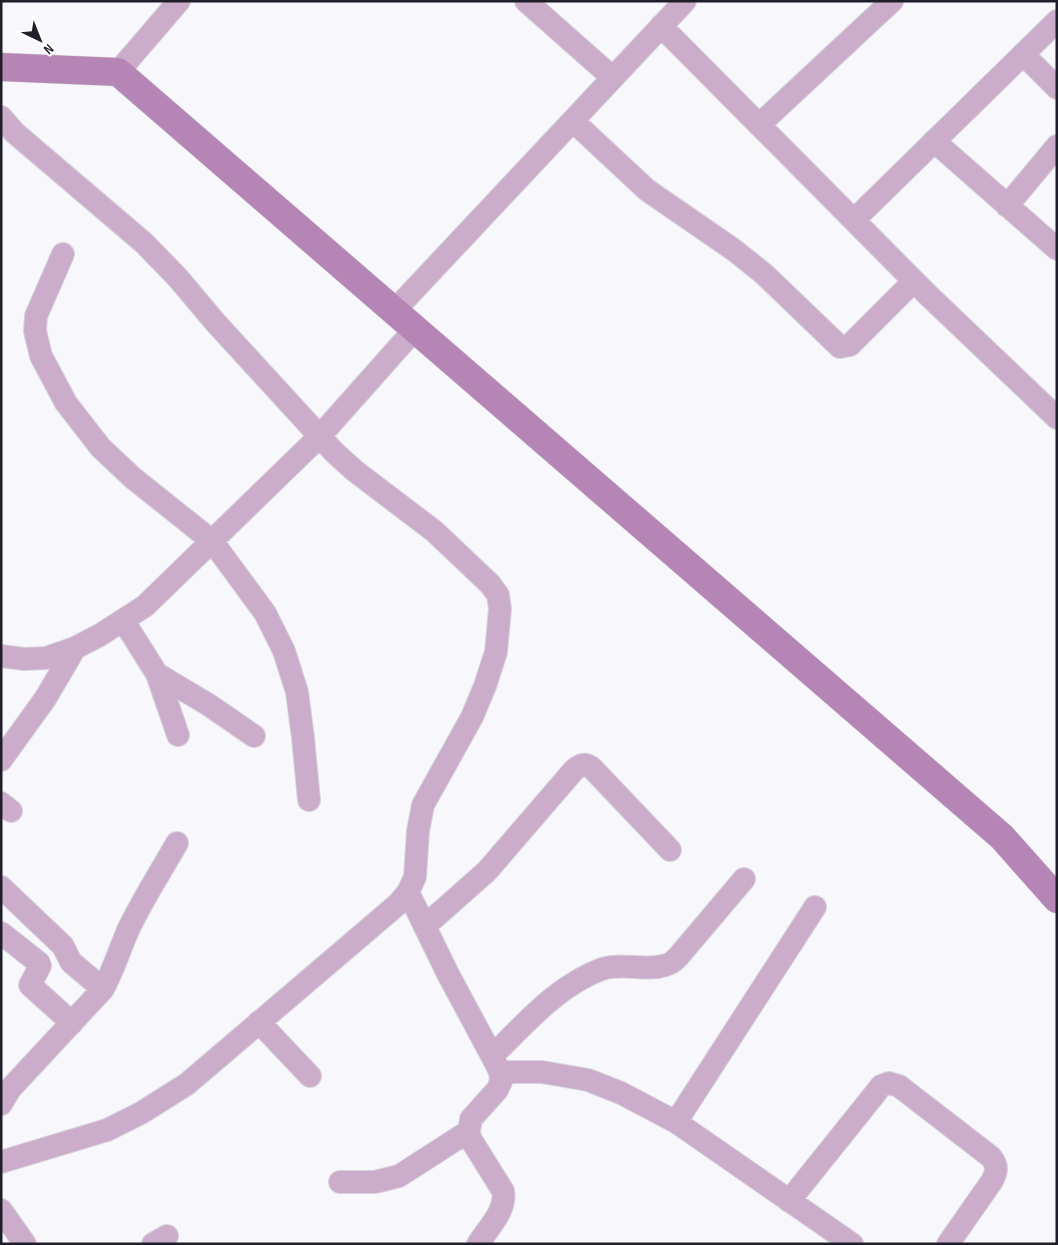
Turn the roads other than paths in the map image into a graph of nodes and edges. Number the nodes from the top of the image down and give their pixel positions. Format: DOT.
graph roads {
  1 [pos="179,1"];
  2 [pos="526,1"];
  3 [pos="685,1"];
  4 [pos="892,1"];
  5 [pos="1057,21"];
  6 [pos="662,26"];
  7 [pos="1023,54"];
  8 [pos="1,67"];
  9 [pos="118,72"];
  10 [pos="613,78"];
  11 [pos="1057,88"];
  12 [pos="1,117"];
  13 [pos="573,121"];
  14 [pos="759,125"];
  15 [pos="934,142"];
  16 [pos="1057,146"];
  17 [pos="1007,206"];
  18 [pos="854,220"];
  19 [pos="1057,249"];
  20 [pos="62,254"];
  21 [pos="914,281"];
  22 [pos="394,311"];
  23 [pos="415,329"];
  24 [pos="1057,418"];
  25 [pos="320,436"];
  26 [pos="212,541"];
  27 [pos="123,620"];
  28 [pos="75,648"];
  29 [pos="1,656"];
  30 [pos="157,674"];
  31 [pos="178,734"];
  32 [pos="254,736"];
  33 [pos="1,760"];
  34 [pos="309,800"];
  35 [pos="177,843"];
  36 [pos="670,850"];
  37 [pos="744,879"];
  38 [pos="1,887"];
  39 [pos="408,892"];
  40 [pos="1057,899"];
  41 [pos="815,907"];
  42 [pos="425,926"];
  43 [pos="1,933"];
  44 [pos="103,989"];
  45 [pos="259,1022"];
  46 [pos="72,1023"];
  47 [pos="496,1064"];
  48 [pos="310,1076"];
  49 [pos="1,1104"];
  50 [pos="676,1122"];
  51 [pos="469,1130"];
  52 [pos="1,1162"];
  53 [pos="340,1182"];
  54 [pos="789,1201"];
  55 [pos="1,1210"];
  56 [pos="25,1244"];
  57 [pos="478,1244"];
  58 [pos="852,1244"];
  59 [pos="948,1244"];
  1 -- 9 [label="street"];
  2 -- 10 [label="street"];
  3 -- 6 [label="street"];
  4 -- 14 [label="street"];
  5 -- 7 [label="street"];
  6 -- 10 [label="street"];
  6 -- 14 [label="street"];
  7 -- 11 [label="street"];
  7 -- 15 [label="street"];
  8 -- 9 [label="main road"];
  9 -- 22 [label="main road"];
  10 -- 13 [label="street"];
  12 -- 25 [label="street"];
  13 -- 21 [label="street"];
  13 -- 22 [label="street"];
  14 -- 18 [label="street"];
  15 -- 17 [label="street"];
  15 -- 18 [label="street"];
  16 -- 17 [label="street"];
  17 -- 19 [label="street"];
  18 -- 21 [label="street"];
  20 -- 26 [label="street"];
  21 -- 24 [label="street"];
  22 -- 23 [label="main road"];
  23 -- 25 [label="street"];
  23 -- 40 [label="main road"];
  25 -- 26 [label="street"];
  25 -- 39 [label="street"];
  26 -- 27 [label="street"];
  26 -- 34 [label="street"];
  27 -- 28 [label="street"];
  27 -- 30 [label="street"];
  28 -- 29 [label="street"];
  28 -- 33 [label="street"];
  30 -- 31 [label="street"];
  30 -- 32 [label="street"];
  35 -- 44 [label="street"];
  36 -- 42 [label="street"];
  37 -- 47 [label="street"];
  38 -- 44 [label="street"];
  39 -- 42 [label="street"];
  39 -- 45 [label="street"];
  41 -- 50 [label="street"];
  42 -- 47 [label="street"];
  43 -- 46 [label="street"];
  44 -- 46 [label="street"];
  45 -- 48 [label="street"];
  45 -- 52 [label="street"];
  46 -- 49 [label="street"];
  47 -- 50 [label="street"];
  47 -- 51 [label="street"];
  50 -- 54 [label="street"];
  51 -- 53 [label="street"];
  51 -- 57 [label="street"];
  54 -- 58 [label="street"];
  54 -- 59 [label="street"];
  55 -- 56 [label="street"];
}
